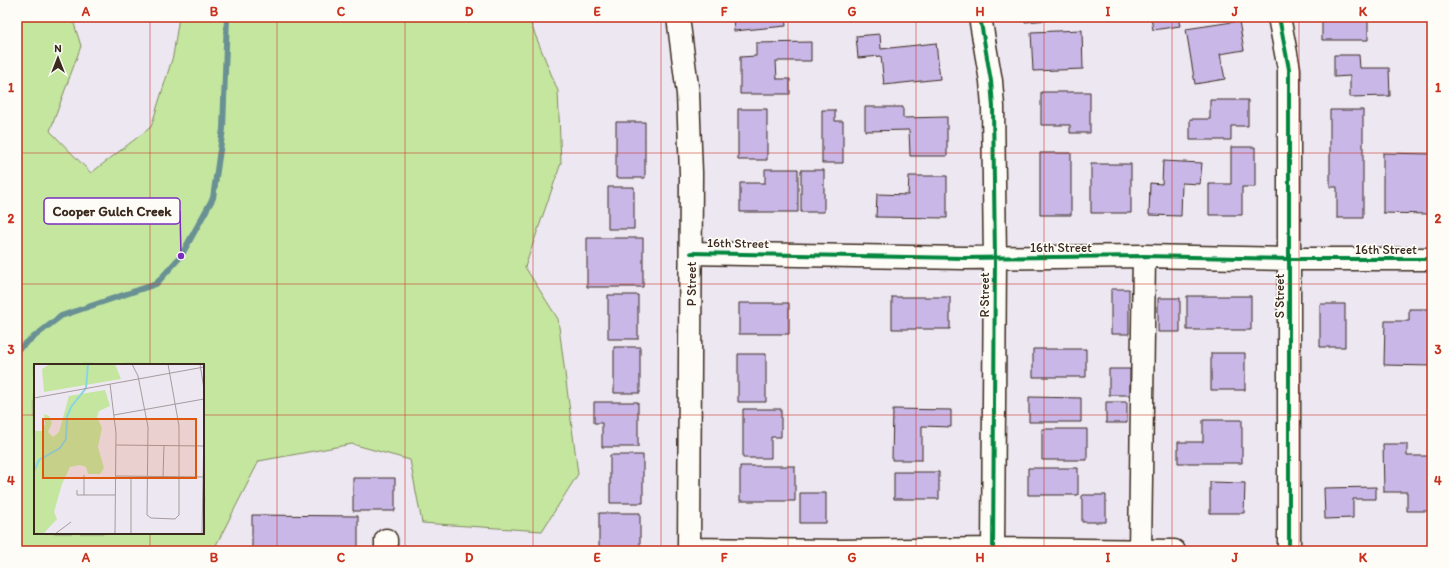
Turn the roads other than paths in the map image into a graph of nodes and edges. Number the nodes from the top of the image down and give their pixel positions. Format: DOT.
graph roads {
  1 [pos="678,17"];
  2 [pos="980,17"];
  3 [pos="1279,17"];
  4 [pos="691,252"];
  5 [pos="1144,256"];
  6 [pos="994,258"];
  7 [pos="1289,259"];
  8 [pos="1432,259"];
  9 [pos="689,550"];
  10 [pos="993,550"];
  11 [pos="837,551"];
  12 [pos="1140,551"];
  13 [pos="1174,551"];
  14 [pos="1289,551"];
  1 -- 4 [label="street, P Street"];
  2 -- 6 [label="street, R Street"];
  3 -- 7 [label="street, S Street"];
  4 -- 6 [label="street, 16th Street"];
  4 -- 9 [label="street, P Street"];
  5 -- 6 [label="street, 16th Street"];
  5 -- 7 [label="street, 16th Street"];
  5 -- 12 [label="street"];
  6 -- 10 [label="street, R Street"];
  7 -- 8 [label="street, 16th Street"];
  7 -- 14 [label="street, S Street"];
  9 -- 11 [label="street"];
  10 -- 11 [label="street"];
  10 -- 12 [label="street"];
  12 -- 13 [label="street"];
}
